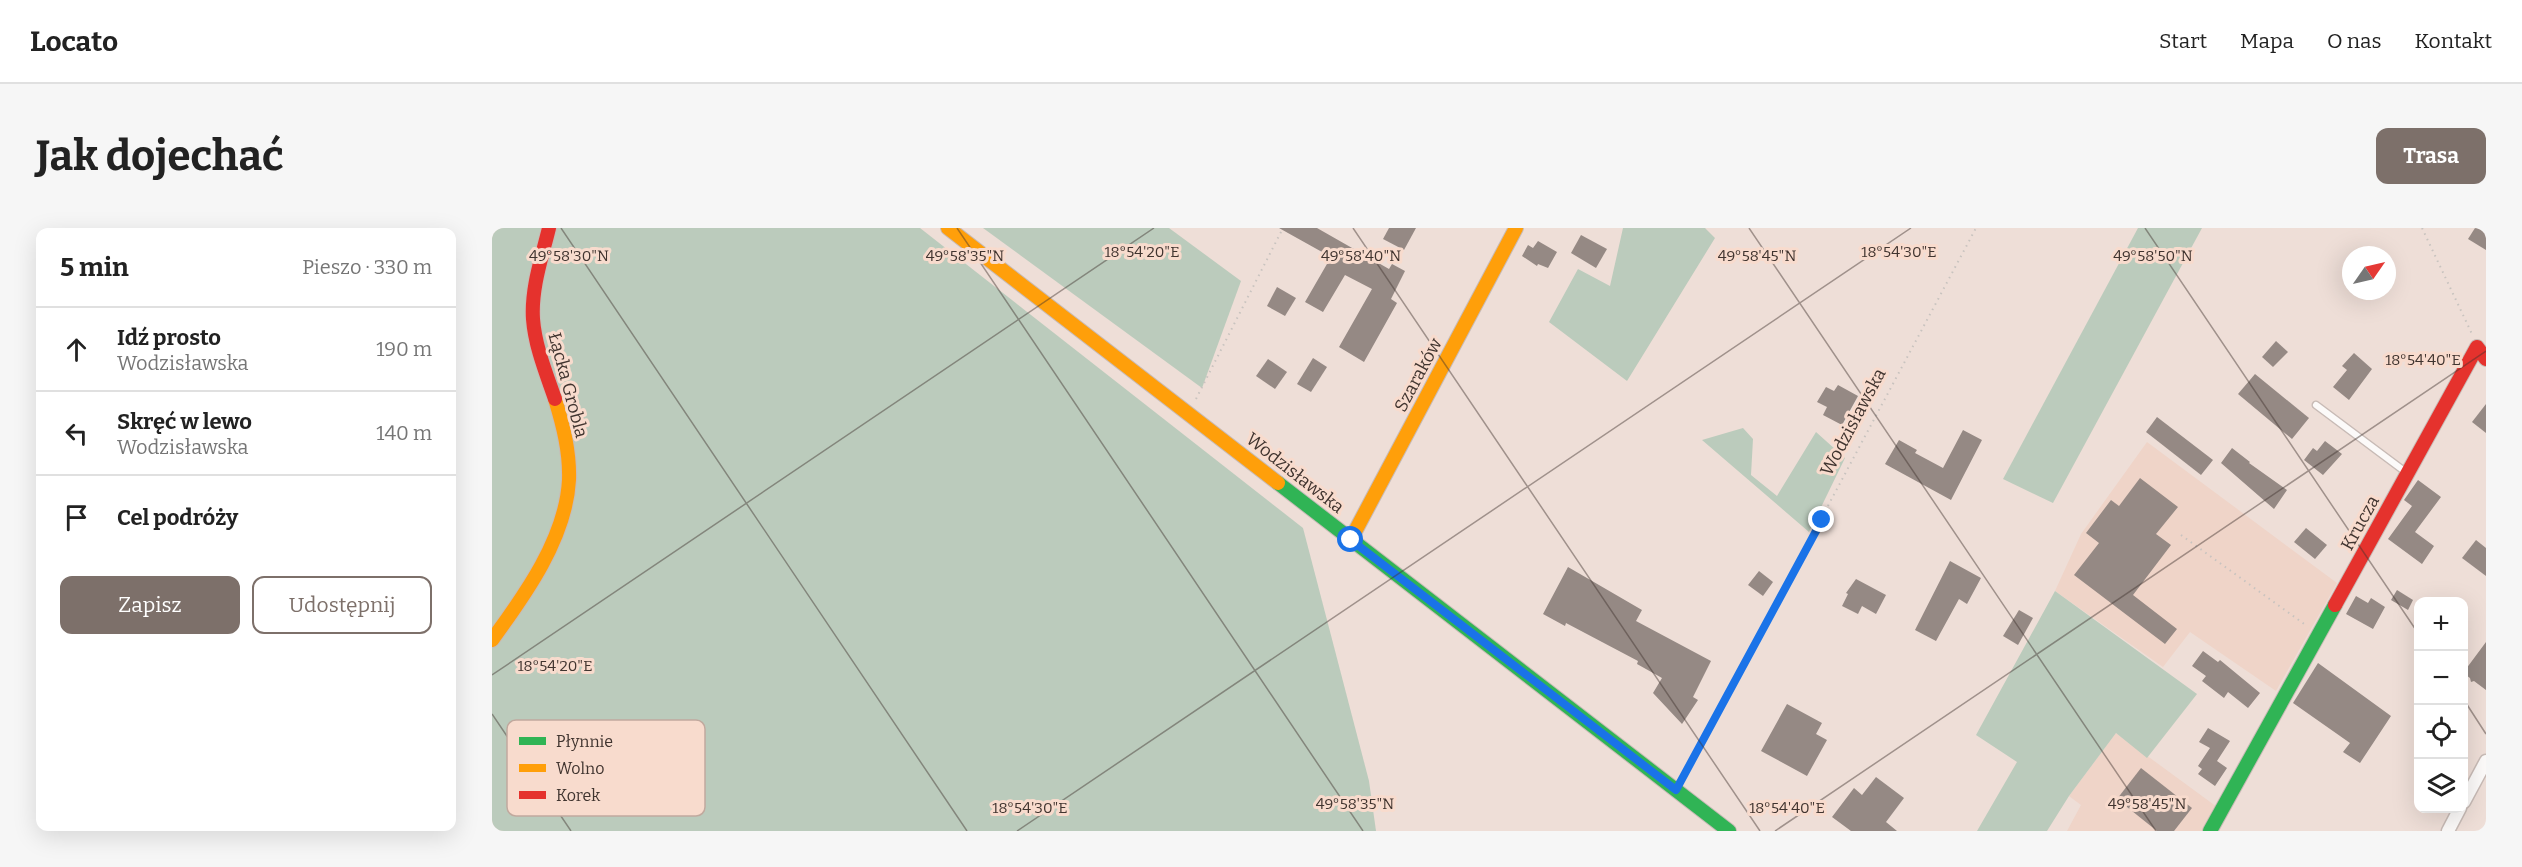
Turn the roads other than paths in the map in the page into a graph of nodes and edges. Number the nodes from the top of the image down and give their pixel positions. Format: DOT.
graph roads {
  1 [pos="549,228"];
  2 [pos="948,228"];
  3 [pos="1516,228"];
  4 [pos="2486,358"];
  5 [pos="2316,405"];
  6 [pos="2408,473"];
  7 [pos="1351,540"];
  8 [pos="492,640"];
  9 [pos="2486,761"];
  10 [pos="2468,793"];
  11 [pos="2457,813"];
  12 [pos="1729,831"];
  13 [pos="2210,831"];
  14 [pos="2448,831"];
  1 -- 8 [label="street, Łącka Grobla"];
  2 -- 7 [label="street, Wodzisławska"];
  3 -- 7 [label="street, Szaraków"];
  4 -- 6 [label="street, Krucza"];
  5 -- 6 [label="lane"];
  6 -- 13 [label="street, Krucza"];
  7 -- 12 [label="street, Wodzisławska"];
  9 -- 10 [label="street"];
  11 -- 14 [label="street"];
}
